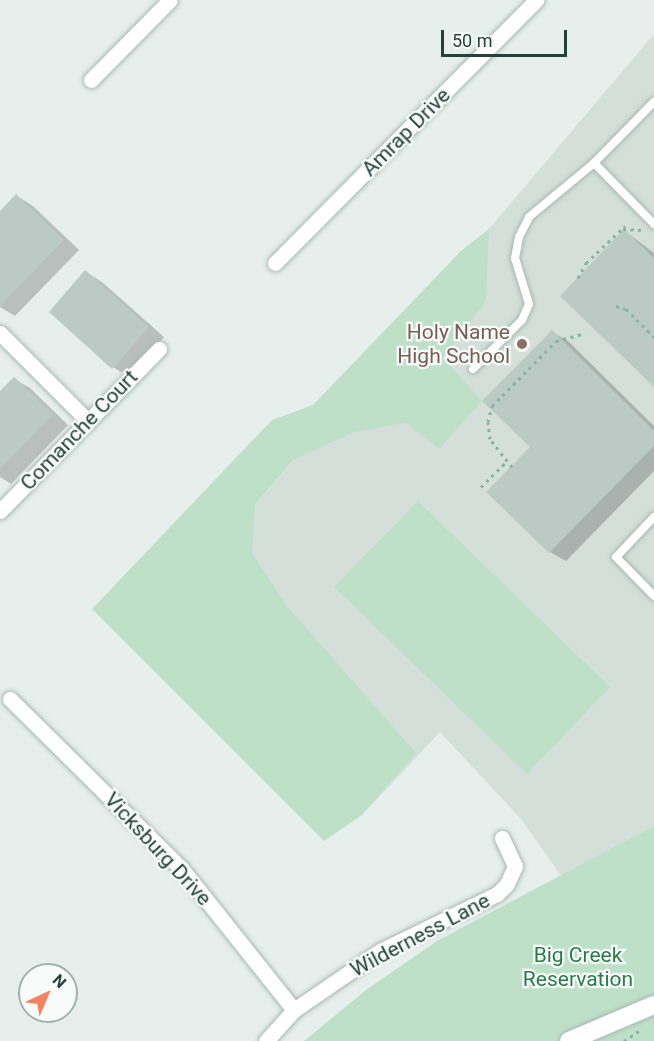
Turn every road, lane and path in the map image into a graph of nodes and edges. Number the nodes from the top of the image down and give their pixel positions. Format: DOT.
graph roads {
  1 [pos="170,0"];
  2 [pos="536,0"];
  3 [pos="91,80"];
  4 [pos="654,102"];
  5 [pos="594,163"];
  6 [pos="654,224"];
  7 [pos="647,230"];
  8 [pos="275,263"];
  9 [pos="578,278"];
  10 [pos="616,306"];
  11 [pos="585,333"];
  12 [pos="654,337"];
  13 [pos="2,338"];
  14 [pos="159,349"];
  15 [pos="473,369"];
  16 [pos="88,421"];
  17 [pos="506,462"];
  18 [pos="512,467"];
  19 [pos="481,487"];
  20 [pos="0,511"];
  21 [pos="654,517"];
  22 [pos="647,525"];
  23 [pos="654,532"];
  24 [pos="654,596"];
  25 [pos="10,699"];
  26 [pos="502,838"];
  27 [pos="654,1005"];
  28 [pos="294,1010"];
  29 [pos="266,1041"];
  30 [pos="569,1041"];
  1 -- 3 [label="street"];
  2 -- 8 [label="street, Amrap Drive"];
  4 -- 5 [label="lane"];
  5 -- 6 [label="lane"];
  5 -- 15 [label="lane"];
  7 -- 9 [label="path"];
  10 -- 12 [label="path"];
  11 -- 17 [label="path"];
  13 -- 16 [label="street"];
  14 -- 16 [label="street, Comanche Court"];
  16 -- 20 [label="street, Comanche Court"];
  17 -- 18 [label="path"];
  17 -- 19 [label="path"];
  21 -- 22 [label="lane"];
  22 -- 23 [label="lane"];
  22 -- 24 [label="lane"];
  25 -- 28 [label="street, Vicksburg Drive"];
  26 -- 28 [label="street, Wilderness Lane"];
  27 -- 30 [label="street"];
  28 -- 29 [label="street, Wilderness Lane"];
}
